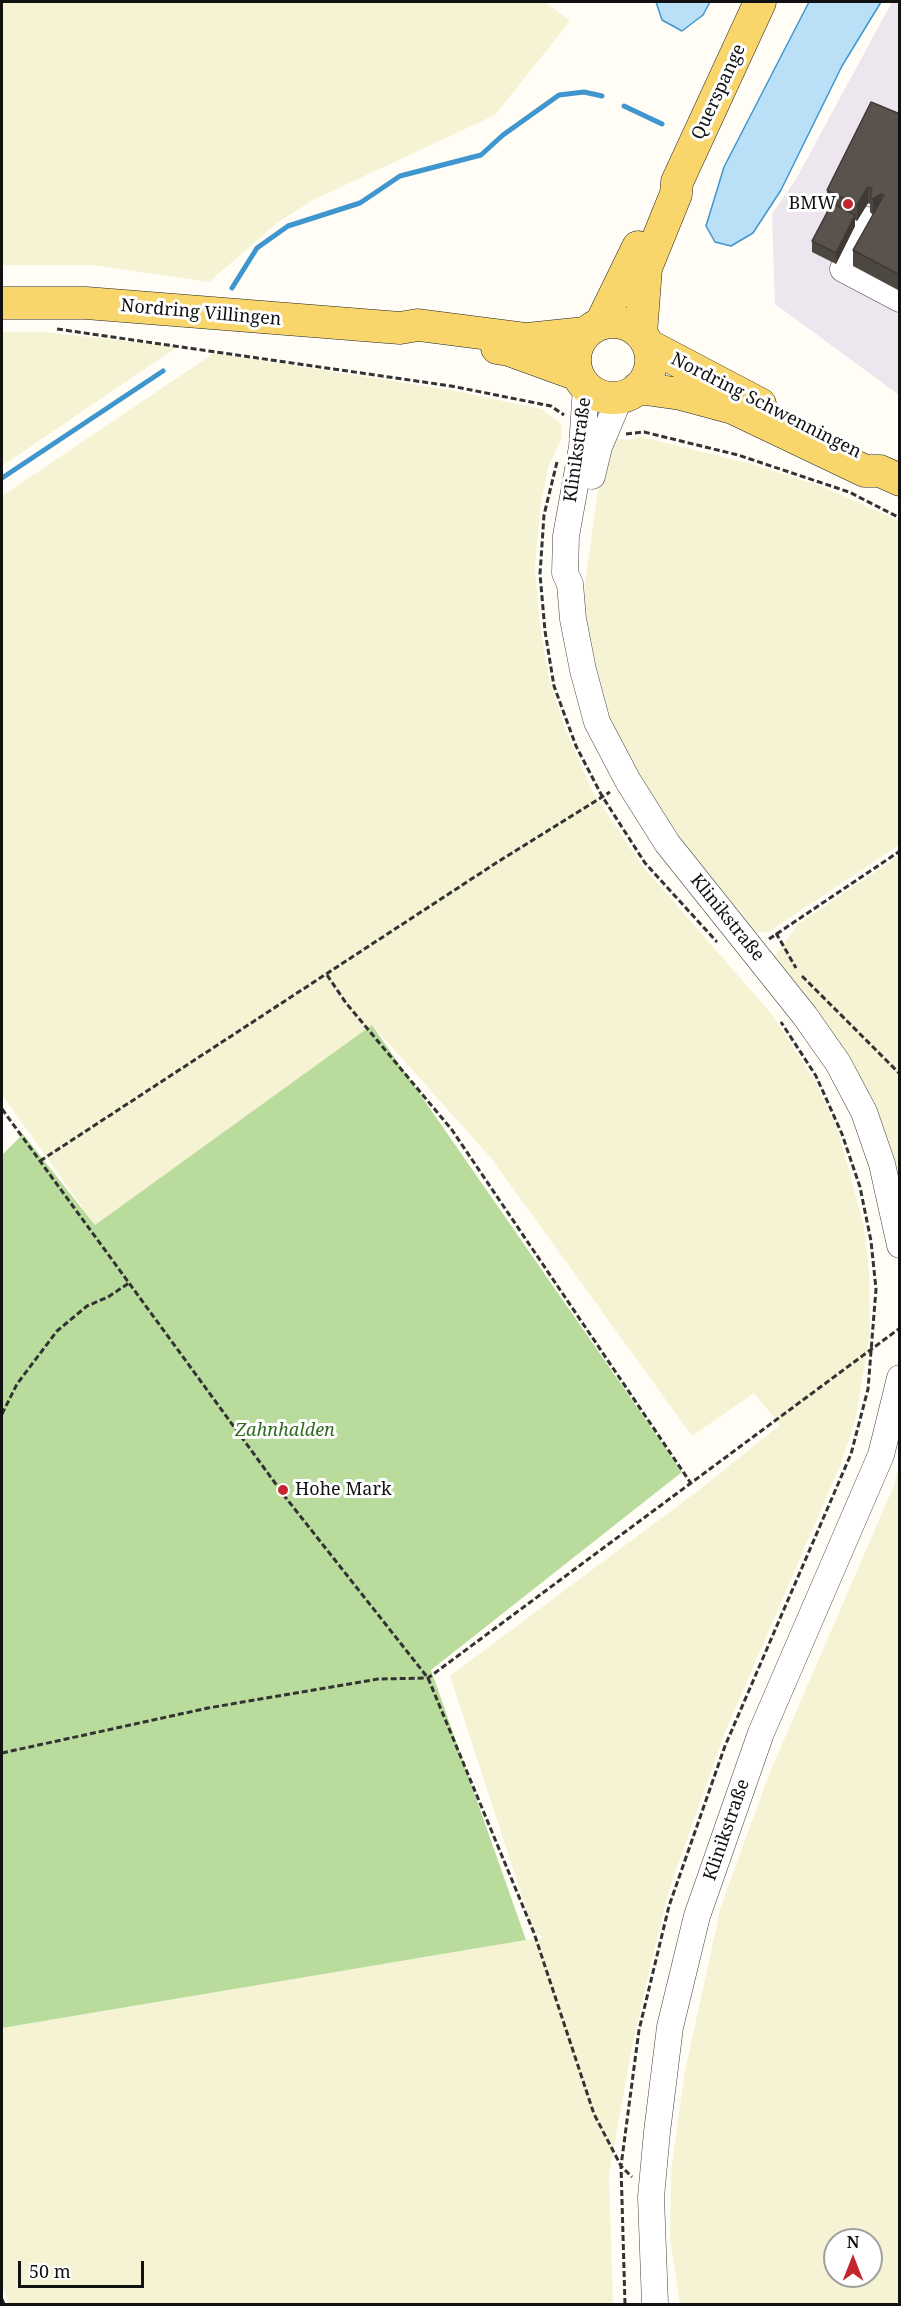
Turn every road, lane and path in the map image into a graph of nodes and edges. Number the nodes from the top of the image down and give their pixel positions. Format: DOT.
graph roads {
  1 [pos="760,2"];
  2 [pos="677,182"];
  3 [pos="867,220"];
  4 [pos="900,298"];
  5 [pos="2,303"];
  6 [pos="52,328"];
  7 [pos="400,328"];
  8 [pos="593,328"];
  9 [pos="645,340"];
  10 [pos="582,381"];
  11 [pos="629,392"];
  12 [pos="572,421"];
  13 [pos="619,434"];
  14 [pos="890,476"];
  15 [pos="900,518"];
  16 [pos="570,584"];
  17 [pos="598,799"];
  18 [pos="900,851"];
  19 [pos="327,975"];
  20 [pos="780,1022"];
  21 [pos="900,1074"];
  22 [pos="2,1109"];
  23 [pos="40,1161"];
  24 [pos="900,1245"];
  25 [pos="129,1284"];
  26 [pos="900,1328"];
  27 [pos="873,1346"];
  28 [pos="900,1378"];
  29 [pos="2,1414"];
  30 [pos="690,1482"];
  31 [pos="428,1678"];
  32 [pos="2,1753"];
  33 [pos="621,2166"];
  34 [pos="2,2299"];
  35 [pos="4,2304"];
  36 [pos="625,2304"];
  37 [pos="655,2304"];
  1 -- 2 [label="main road, Querspange"];
  2 -- 8 [label="main road, Querspange"];
  2 -- 9 [label="main road, Querspange"];
  3 -- 4 [label="street"];
  5 -- 7 [label="main road, Nordring Villingen"];
  6 -- 12 [label="path"];
  7 -- 8 [label="main road, Nordring Villingen"];
  7 -- 10 [label="main road, Nordring Villingen"];
  8 -- 9 [label="main road"];
  8 -- 10 [label="main road"];
  9 -- 11 [label="main road"];
  9 -- 14 [label="main road, Nordring Schwenningen"];
  10 -- 11 [label="main road"];
  10 -- 16 [label="street, Klinikstraße"];
  11 -- 14 [label="main road, Nordring Schwenningen"];
  11 -- 16 [label="street, Klinikstraße"];
  13 -- 15 [label="path"];
  16 -- 24 [label="street, Klinikstraße"];
  17 -- 19 [label="path"];
  18 -- 21 [label="path"];
  19 -- 23 [label="path"];
  19 -- 30 [label="path"];
  20 -- 27 [label="path"];
  22 -- 23 [label="path"];
  23 -- 25 [label="path"];
  25 -- 29 [label="path"];
  25 -- 31 [label="path"];
  26 -- 27 [label="path"];
  27 -- 30 [label="path"];
  27 -- 33 [label="path"];
  28 -- 37 [label="street, Klinikstraße"];
  30 -- 31 [label="path"];
  31 -- 32 [label="path"];
  31 -- 33 [label="path"];
  33 -- 36 [label="path"];
  34 -- 35 [label="path"];
}
